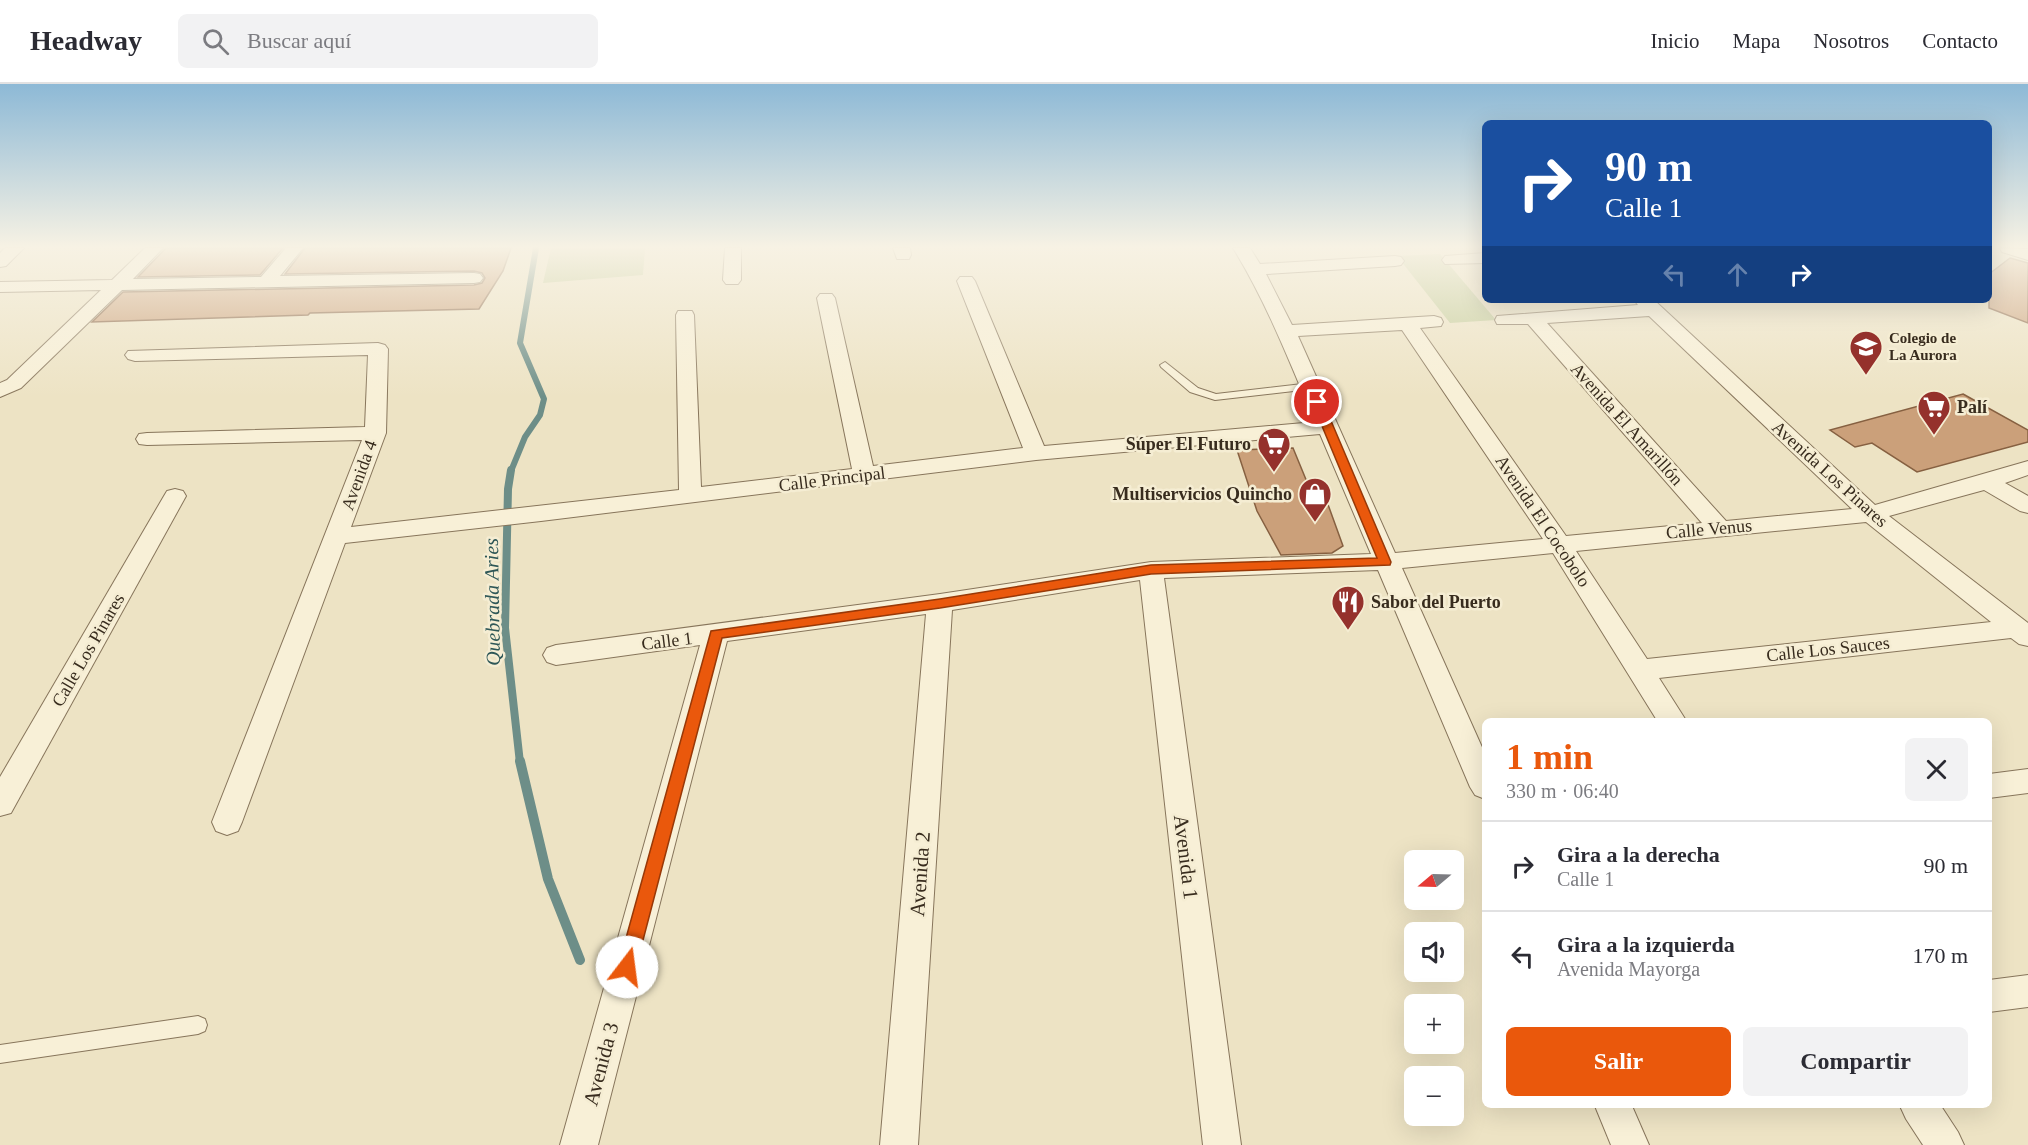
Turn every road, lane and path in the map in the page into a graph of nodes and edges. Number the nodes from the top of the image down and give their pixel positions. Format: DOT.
graph roads {
  1 [pos="104,298"];
  2 [pos="825,298"];
  3 [pos="973,298"];
  4 [pos="1270,298"];
  5 [pos="1648,305"];
  6 [pos="685,315"];
  7 [pos="1534,319"];
  8 [pos="1504,320"];
  9 [pos="1434,322"];
  10 [pos="1408,324"];
  11 [pos="1286,331"];
  12 [pos="135,356"];
  13 [pos="1165,365"];
  14 [pos="1311,386"];
  15 [pos="0,391"];
  16 [pos="1328,427"];
  17 [pos="375,433"];
  18 [pos="147,439"];
  19 [pos="1036,453"];
  20 [pos="2028,468"];
  21 [pos="864,475"];
  22 [pos="1987,482"];
  23 [pos="175,496"];
  24 [pos="690,496"];
  25 [pos="2028,506"];
  26 [pos="1871,514"];
  27 [pos="1720,528"];
  28 [pos="337,536"];
  29 [pos="1559,544"];
  30 [pos="1385,562"];
  31 [pos="1151,570"];
  32 [pos="940,603"];
  33 [pos="2022,633"];
  34 [pos="716,634"];
  35 [pos="556,655"];
  36 [pos="1640,670"];
  37 [pos="1670,718"];
  38 [pos="1482,780"];
  39 [pos="2028,781"];
  40 [pos="1992,786"];
  41 [pos="0,804"];
  42 [pos="227,822"];
  43 [pos="2028,991"];
  44 [pos="1992,996"];
  45 [pos="198,1025"];
  46 [pos="0,1054"];
  47 [pos="1615,1108"];
  48 [pos="1920,1108"];
  49 [pos="579,1145"];
  50 [pos="899,1145"];
  51 [pos="1222,1145"];
  52 [pos="1630,1145"];
  53 [pos="1945,1145"];
  1 -- 15 [label="street"];
  2 -- 21 [label="street"];
  3 -- 19 [label="street"];
  4 -- 11 [label="street"];
  5 -- 7 [label="street"];
  5 -- 26 [label="street, Avenida Los Pinares"];
  6 -- 24 [label="street"];
  7 -- 8 [label="street"];
  7 -- 27 [label="street, Avenida El Amarillón"];
  9 -- 10 [label="street"];
  10 -- 11 [label="street"];
  10 -- 29 [label="street, Avenida El Cocobolo"];
  11 -- 14 [label="street"];
  12 -- 17 [label="street, Avenida 4"];
  13 -- 14 [label="lane"];
  14 -- 16 [label="street"];
  16 -- 19 [label="street, Calle Principal"];
  16 -- 30 [label="street"];
  17 -- 18 [label="street"];
  17 -- 28 [label="street, Avenida 4"];
  19 -- 21 [label="street, Calle Principal"];
  20 -- 22 [label="street, Calle Venus"];
  21 -- 24 [label="street, Calle Principal"];
  22 -- 25 [label="street"];
  22 -- 26 [label="street, Calle Venus"];
  23 -- 41 [label="street, Calle Los Pinares"];
  24 -- 28 [label="street, Calle Principal"];
  26 -- 27 [label="street, Calle Venus"];
  26 -- 33 [label="street, Avenida Los Pinares"];
  27 -- 29 [label="street, Calle Venus"];
  28 -- 42 [label="street, Avenida 4"];
  29 -- 30 [label="street, Calle Venus"];
  29 -- 36 [label="street, Avenida El Cocobolo"];
  30 -- 31 [label="street, Calle 1"];
  30 -- 38 [label="street"];
  31 -- 32 [label="street, Calle 1"];
  31 -- 51 [label="street, Avenida 1"];
  32 -- 34 [label="street, Calle 1"];
  32 -- 50 [label="street, Avenida 2"];
  33 -- 36 [label="street, Calle Los Sauces"];
  34 -- 35 [label="street, Calle 1"];
  34 -- 49 [label="street, Avenida 3"];
  36 -- 37 [label="street, Avenida El Cocobolo"];
  39 -- 40 [label="street"];
  43 -- 44 [label="street"];
  45 -- 46 [label="lane"];
  47 -- 52 [label="street"];
  48 -- 53 [label="street"];
}
